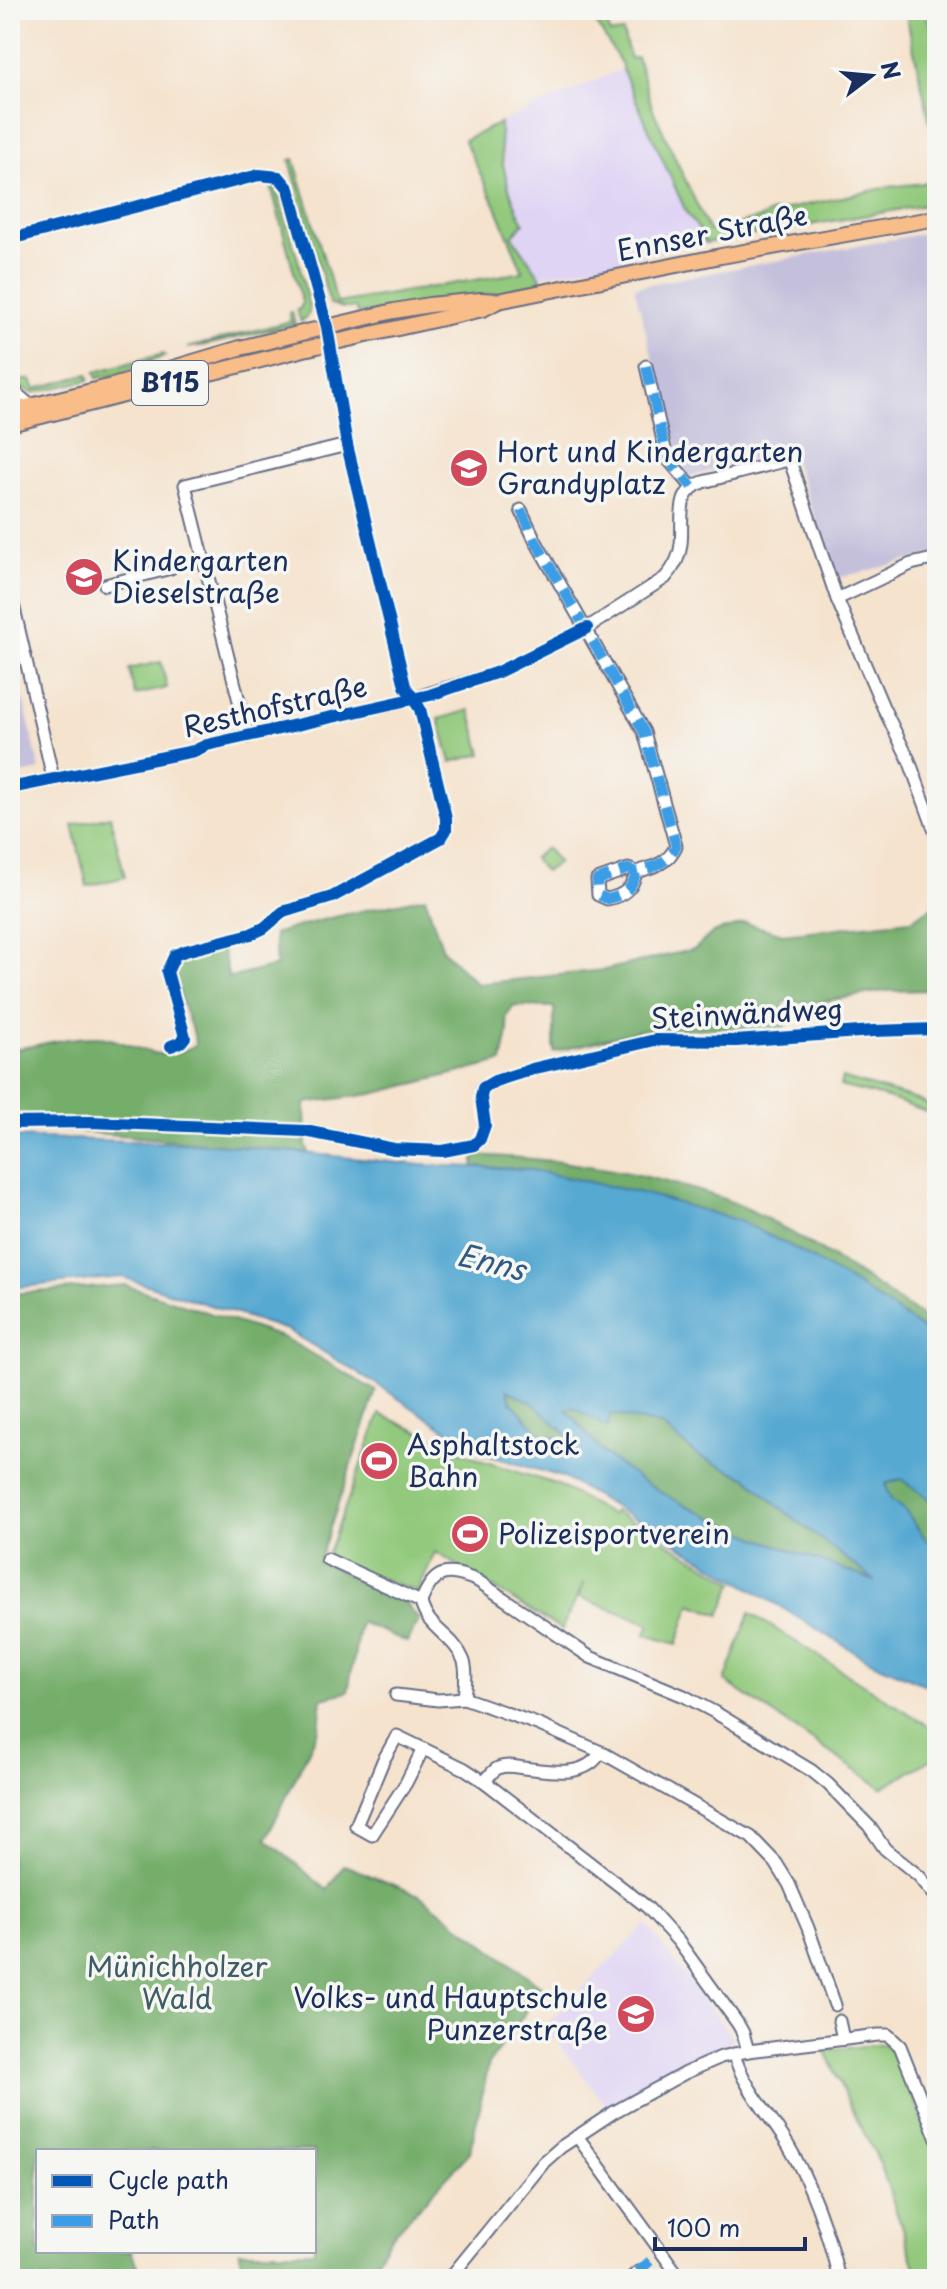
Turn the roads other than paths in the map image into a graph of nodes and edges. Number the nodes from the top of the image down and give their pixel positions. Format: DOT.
graph roads {
  1 [pos="933,10"];
  2 [pos="937,18"];
  3 [pos="937,218"];
  4 [pos="10,239"];
  5 [pos="498,301"];
  6 [pos="327,327"];
  7 [pos="330,343"];
  8 [pos="646,366"];
  9 [pos="10,382"];
  10 [pos="31,406"];
  11 [pos="10,411"];
  12 [pos="10,424"];
  13 [pos="347,445"];
  14 [pos="692,487"];
  15 [pos="521,510"];
  16 [pos="937,558"];
  17 [pos="171,568"];
  18 [pos="105,585"];
  19 [pos="10,591"];
  20 [pos="837,599"];
  21 [pos="587,628"];
  22 [pos="413,698"];
  23 [pos="248,737"];
  24 [pos="53,778"];
  25 [pos="10,788"];
  26 [pos="937,837"];
  27 [pos="636,872"];
  28 [pos="937,1029"];
  29 [pos="171,1046"];
  30 [pos="474,1145"];
  31 [pos="327,1559"];
  32 [pos="421,1602"];
  33 [pos="396,1695"];
  34 [pos="464,1698"];
  35 [pos="423,1749"];
  36 [pos="601,1752"];
  37 [pos="485,1782"];
  38 [pos="937,1898"];
  39 [pos="835,2005"];
  40 [pos="839,2021"];
  41 [pos="843,2039"];
  42 [pos="748,2051"];
  43 [pos="734,2054"];
  44 [pos="577,2136"];
  45 [pos="937,2139"];
  46 [pos="661,2252"];
  47 [pos="650,2261"];
  48 [pos="454,2277"];
  49 [pos="681,2279"];
  50 [pos="839,2279"];
  1 -- 2 [label="street"];
  3 -- 5 [label="main road, Ennser Straße / B115"];
  4 -- 6 [label="street"];
  5 -- 6 [label="main road, Ennser Straße / B115"];
  5 -- 7 [label="main road, Ennser Straße / B115"];
  6 -- 7 [label="street"];
  6 -- 10 [label="main road, Ennser Straße / B115"];
  7 -- 12 [label="main road, Ennser Straße / B115"];
  7 -- 13 [label="street"];
  8 -- 14 [label="street"];
  9 -- 10 [label="street"];
  10 -- 11 [label="main road, Ennser Straße / B115"];
  13 -- 22 [label="street"];
  13 -- 23 [label="street"];
  14 -- 20 [label="street"];
  14 -- 21 [label="street, Resthofstraße"];
  15 -- 21 [label="street"];
  16 -- 20 [label="street"];
  17 -- 18 [label="street"];
  19 -- 24 [label="street"];
  20 -- 26 [label="street"];
  21 -- 22 [label="street, Resthofstraße"];
  21 -- 27 [label="street"];
  22 -- 23 [label="street, Resthofstraße"];
  22 -- 29 [label="street"];
  23 -- 24 [label="street, Resthofstraße"];
  24 -- 25 [label="street, Resthofstraße"];
  28 -- 30 [label="street, Steinwändweg"];
  31 -- 32 [label="street"];
  32 -- 34 [label="street"];
  32 -- 38 [label="street"];
  33 -- 34 [label="street"];
  34 -- 36 [label="street"];
  35 -- 35 [label="street"];
  35 -- 37 [label="street"];
  36 -- 37 [label="street"];
  36 -- 39 [label="street"];
  37 -- 42 [label="street"];
  40 -- 41 [label="street"];
  41 -- 42 [label="street"];
  41 -- 45 [label="street"];
  42 -- 43 [label="street"];
  43 -- 44 [label="street"];
  43 -- 50 [label="street"];
  44 -- 46 [label="street"];
  44 -- 48 [label="street"];
  46 -- 47 [label="street"];
  46 -- 49 [label="street"];
}
